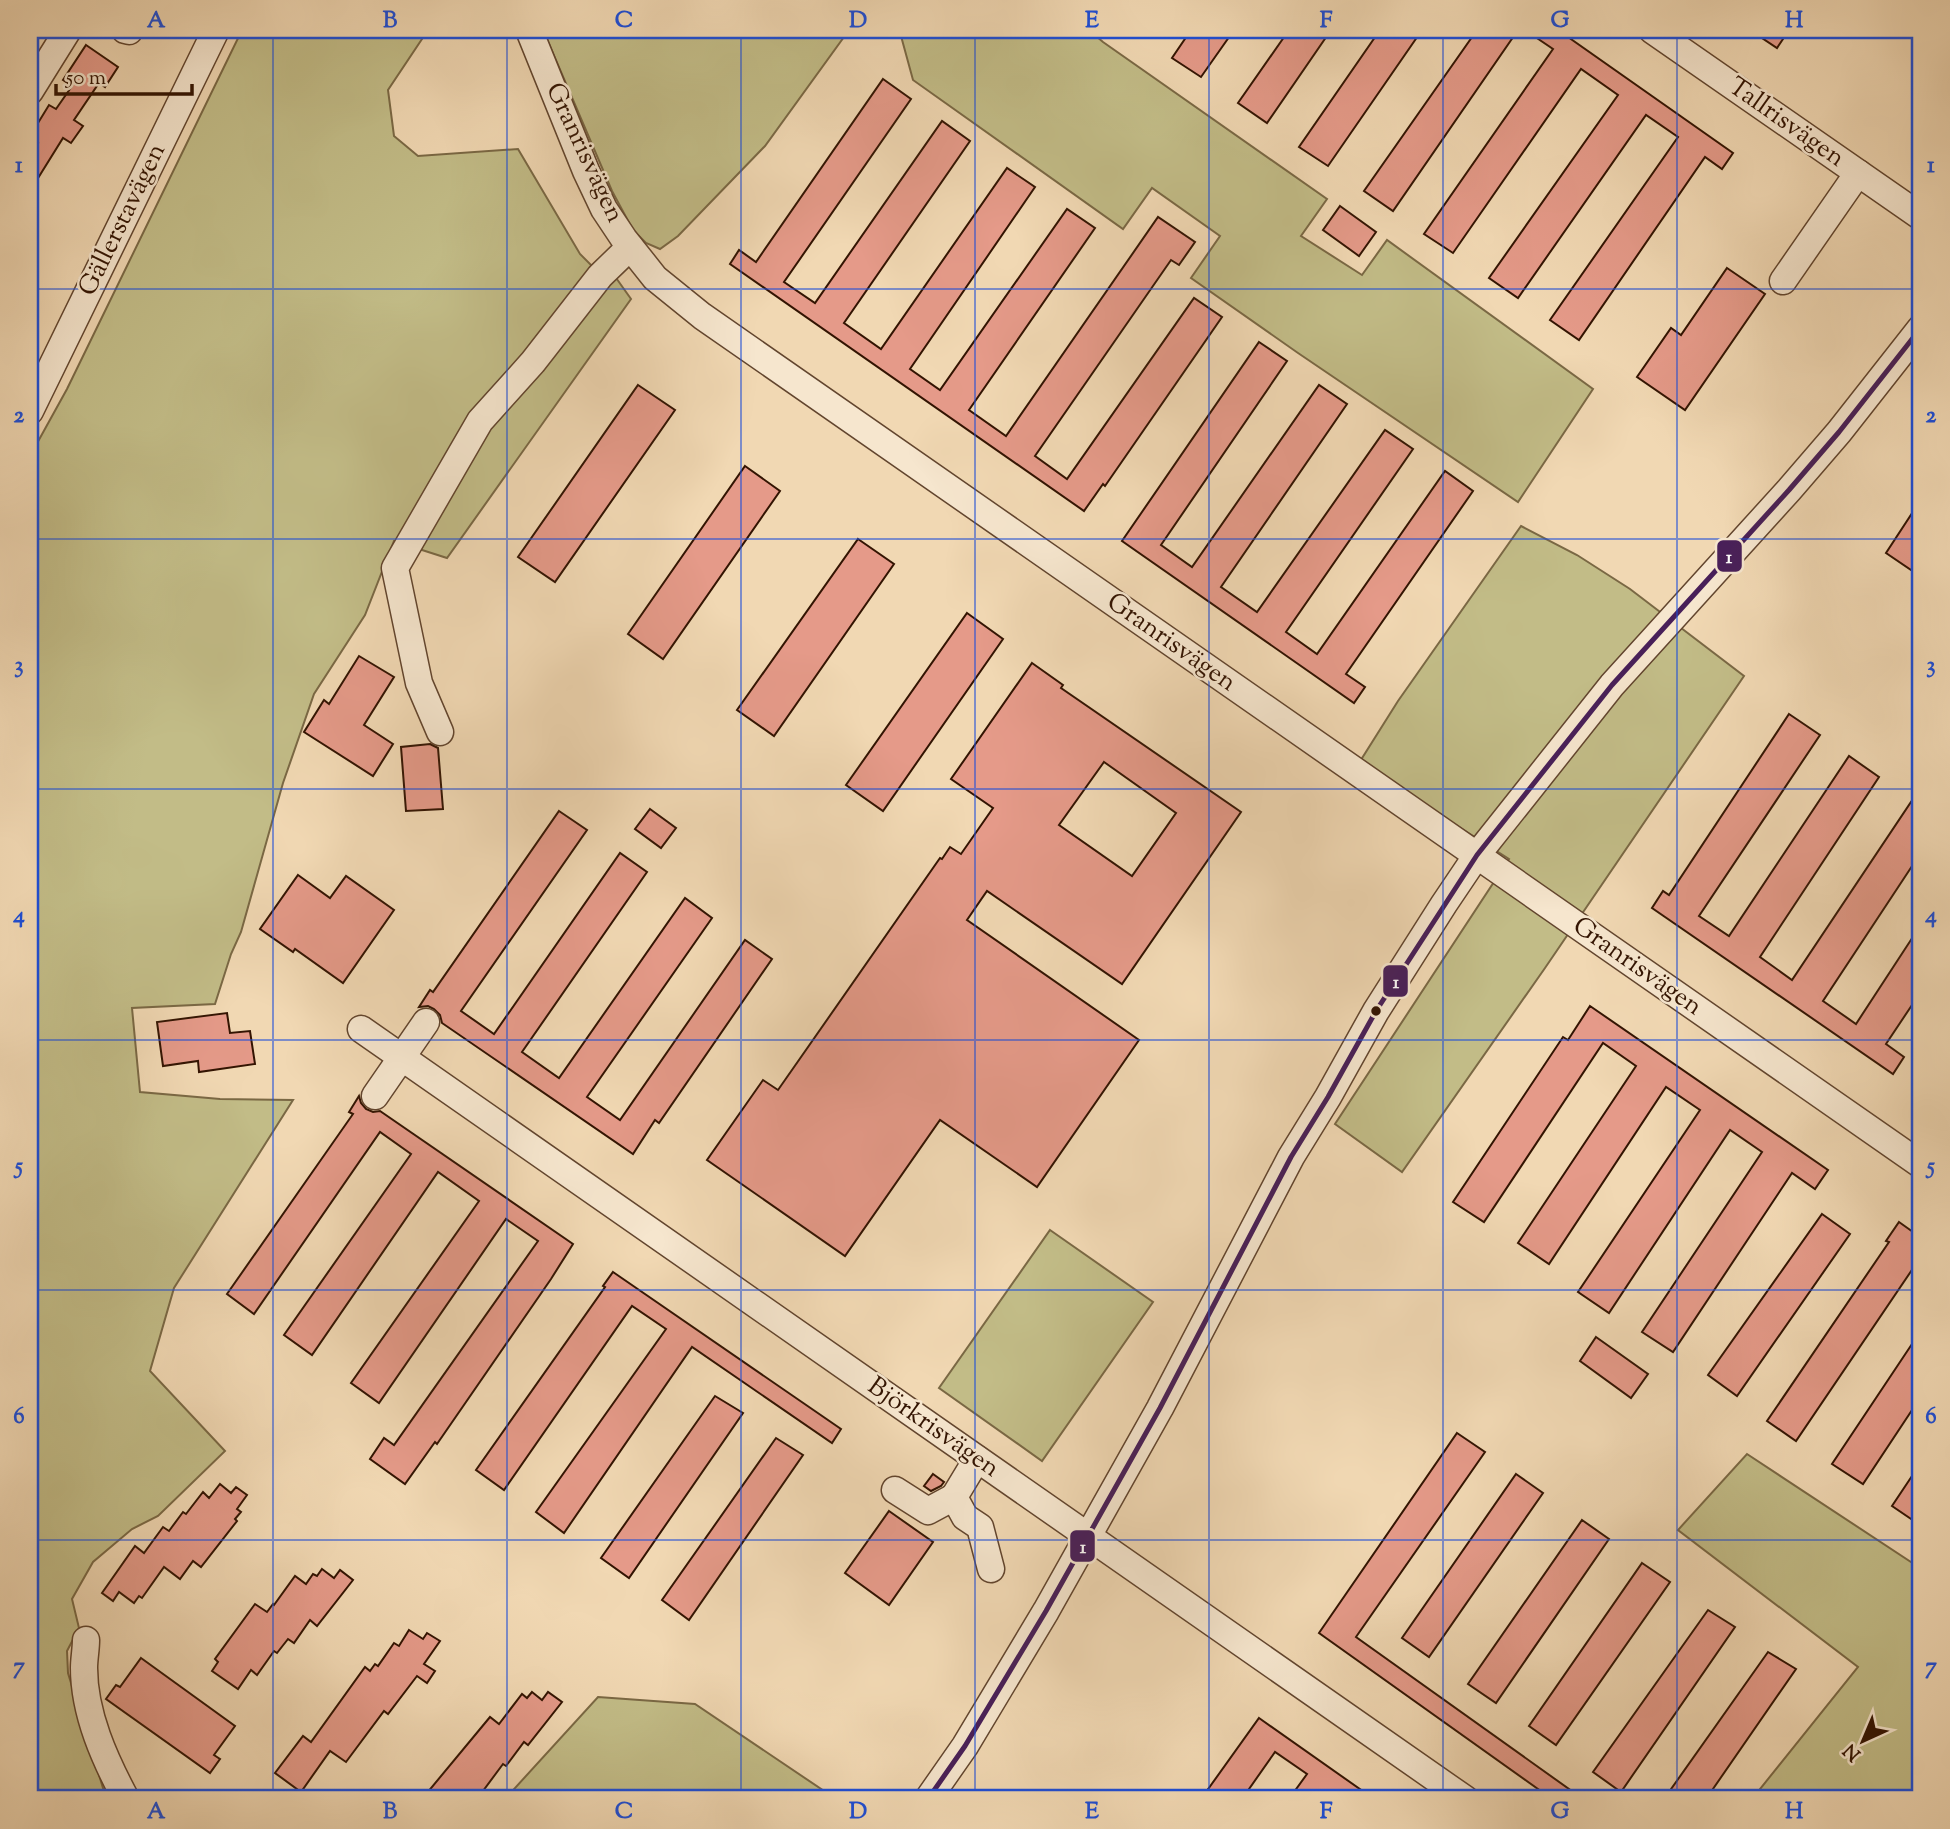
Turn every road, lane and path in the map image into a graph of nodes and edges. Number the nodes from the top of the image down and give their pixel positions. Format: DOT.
graph roads {
  1 [pos="68,30"];
  2 [pos="216,30"];
  3 [pos="529,30"];
  4 [pos="1652,30"];
  5 [pos="30,91"];
  6 [pos="1858,173"];
  7 [pos="1920,216"];
  8 [pos="630,247"];
  9 [pos="1783,281"];
  10 [pos="1920,329"];
  11 [pos="30,411"];
  12 [pos="440,732"];
  13 [pos="1477,855"];
  14 [pos="426,1022"];
  15 [pos="361,1029"];
  16 [pos="401,1057"];
  17 [pos="375,1096"];
  18 [pos="1920,1164"];
  19 [pos="977,1459"];
  20 [pos="895,1490"];
  21 [pos="954,1497"];
  22 [pos="1089,1537"];
  23 [pos="991,1569"];
  24 [pos="86,1640"];
  25 [pos="126,1799"];
  26 [pos="928,1799"];
  27 [pos="1465,1799"];
  1 -- 5 [label="street"];
  2 -- 11 [label="street, Gällerstavägen"];
  3 -- 8 [label="street, Granrisvägen"];
  4 -- 6 [label="street, Tallrisvägen"];
  6 -- 7 [label="street, Tallrisvägen"];
  6 -- 9 [label="street"];
  8 -- 12 [label="street"];
  8 -- 13 [label="street, Granrisvägen"];
  10 -- 13 [label="street"];
  13 -- 18 [label="street, Granrisvägen"];
  13 -- 22 [label="street"];
  14 -- 16 [label="street"];
  15 -- 16 [label="street, Björkrisvägen"];
  16 -- 17 [label="street"];
  16 -- 19 [label="street, Björkrisvägen"];
  19 -- 21 [label="street"];
  19 -- 22 [label="street, Björkrisvägen"];
  20 -- 21 [label="street"];
  21 -- 23 [label="street"];
  22 -- 26 [label="street"];
  22 -- 27 [label="street, Björkrisvägen"];
  24 -- 25 [label="street"];
}
